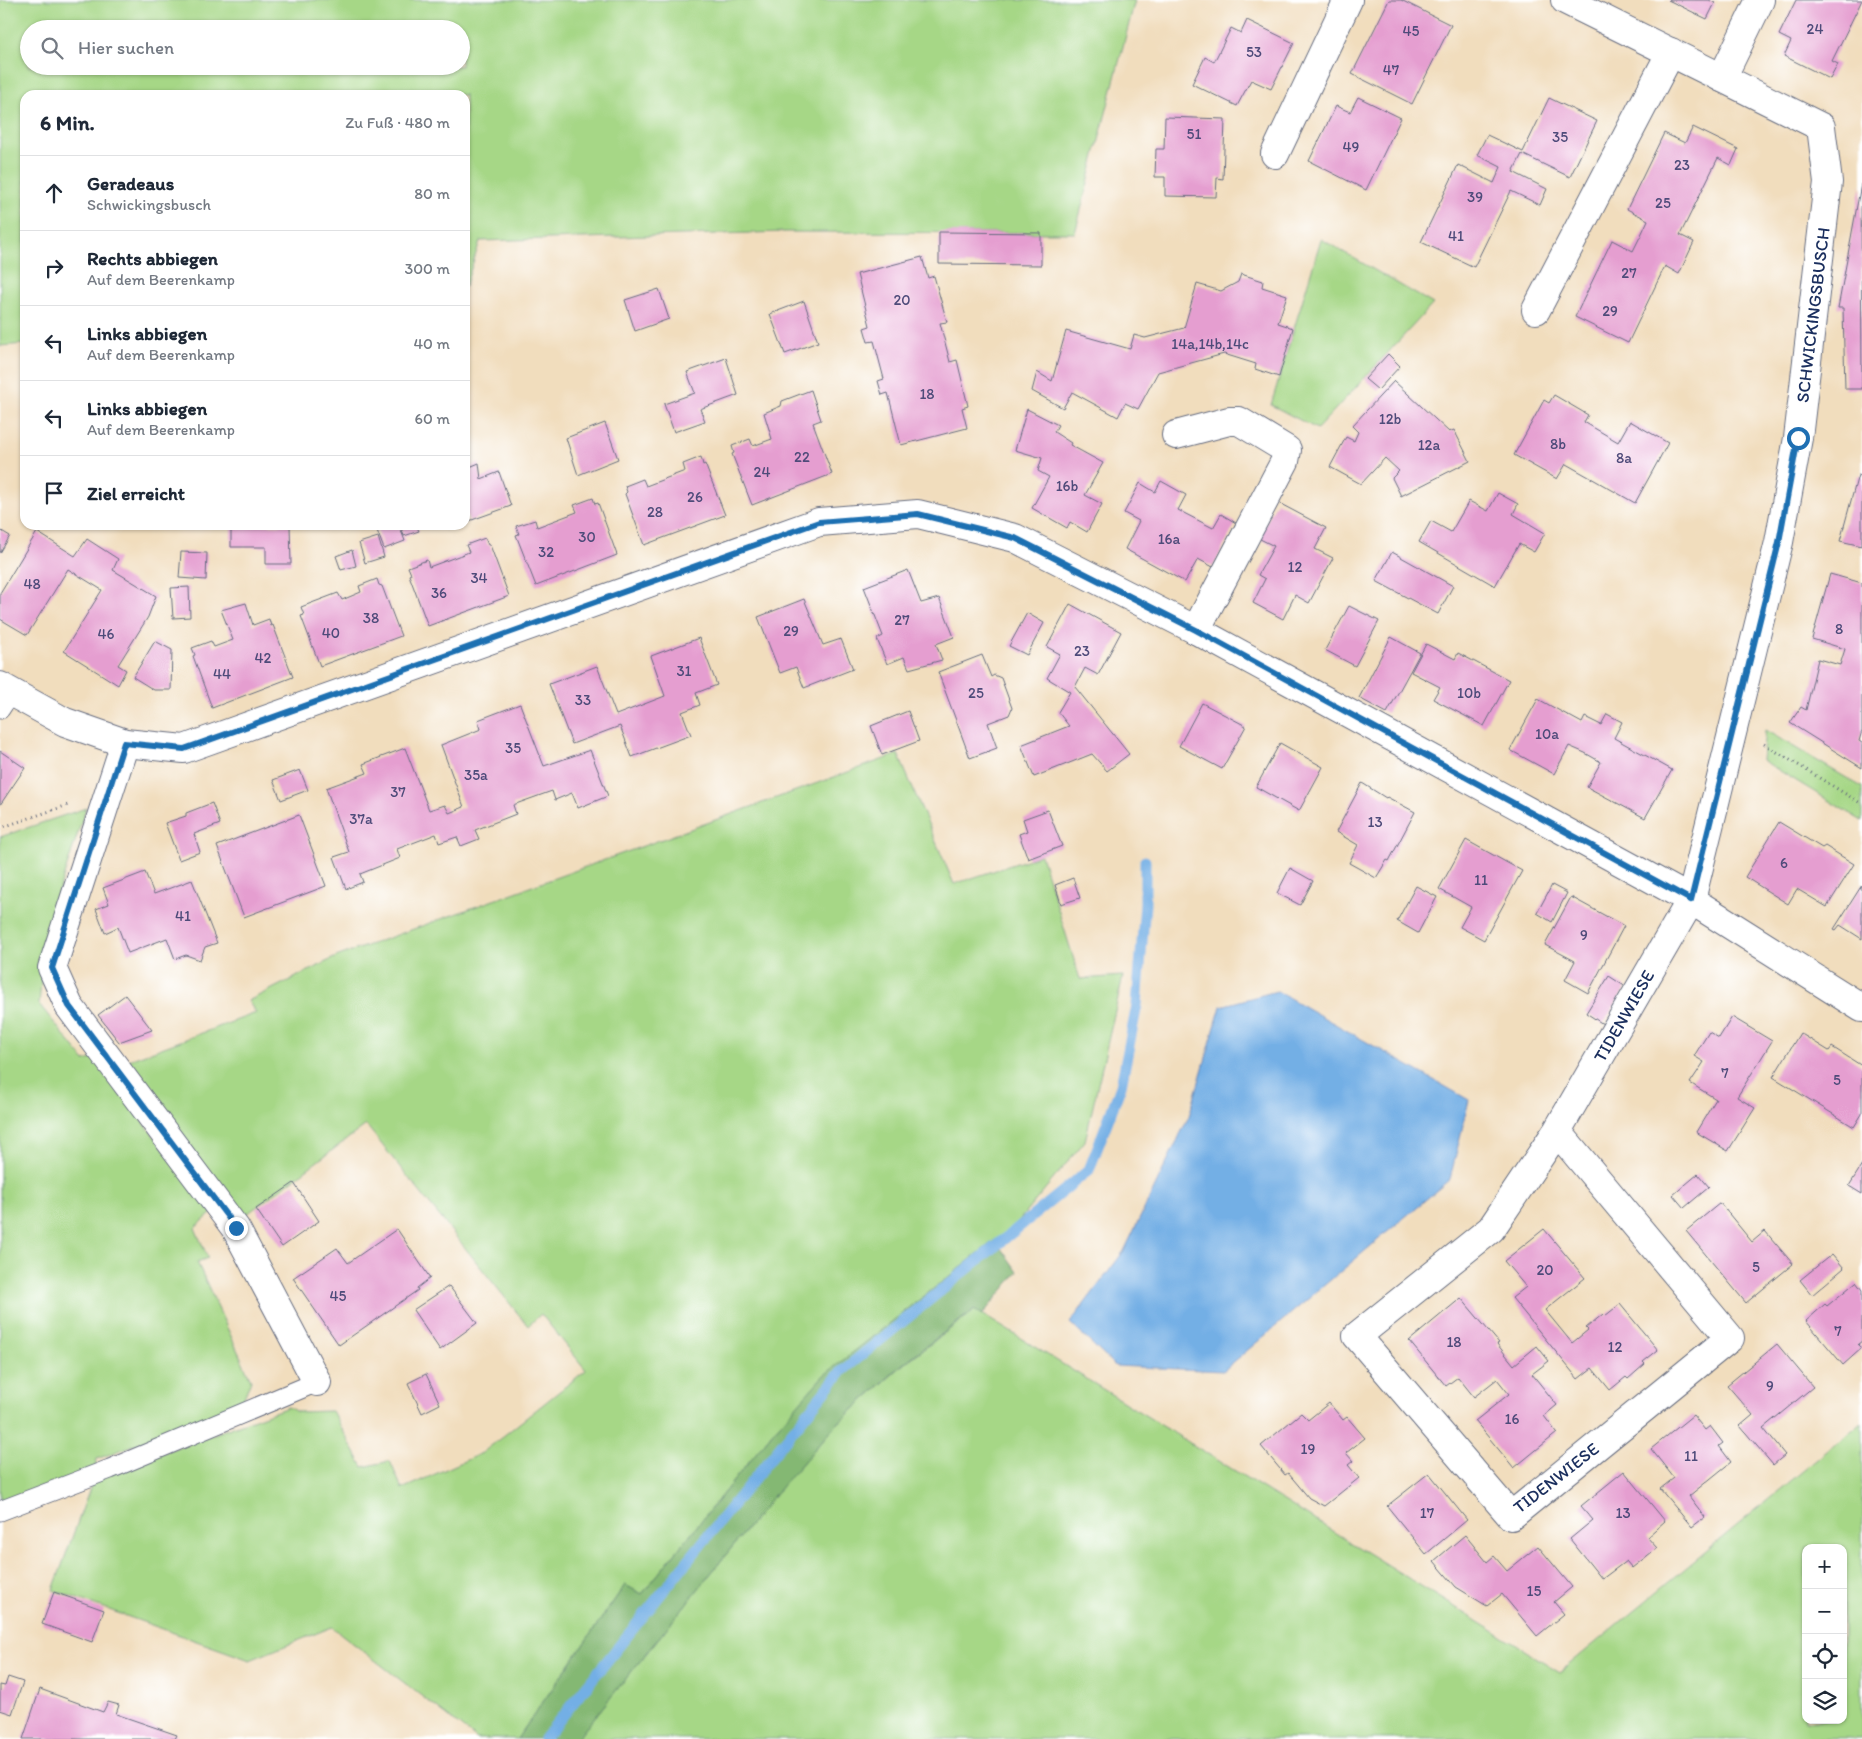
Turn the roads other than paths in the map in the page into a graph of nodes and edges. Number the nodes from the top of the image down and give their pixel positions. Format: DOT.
graph roads {
  1 [pos="1348,0"];
  2 [pos="1760,0"];
  3 [pos="1574,2"];
  4 [pos="1671,52"];
  5 [pos="1722,78"];
  6 [pos="1275,154"];
  7 [pos="1536,310"];
  8 [pos="1176,435"];
  9 [pos="1196,630"];
  10 [pos="4,696"];
  11 [pos="124,743"];
  12 [pos="1691,900"];
  13 [pos="1862,1008"];
  14 [pos="1557,1131"];
  15 [pos="317,1382"];
  16 [pos="0,1511"];
  1 -- 6 [label="street"];
  2 -- 5 [label="street"];
  3 -- 4 [label="street, SCHWICKINGSBUSCH"];
  4 -- 5 [label="street, SCHWICKINGSBUSCH"];
  4 -- 7 [label="street"];
  5 -- 12 [label="street, SCHWICKINGSBUSCH"];
  8 -- 9 [label="street"];
  9 -- 11 [label="street"];
  9 -- 12 [label="street"];
  10 -- 11 [label="street"];
  11 -- 15 [label="street"];
  12 -- 13 [label="street"];
  12 -- 14 [label="street, TIDENWIESE"];
  14 -- 14 [label="street, TIDENWIESE"];
  15 -- 16 [label="lane"];
}
